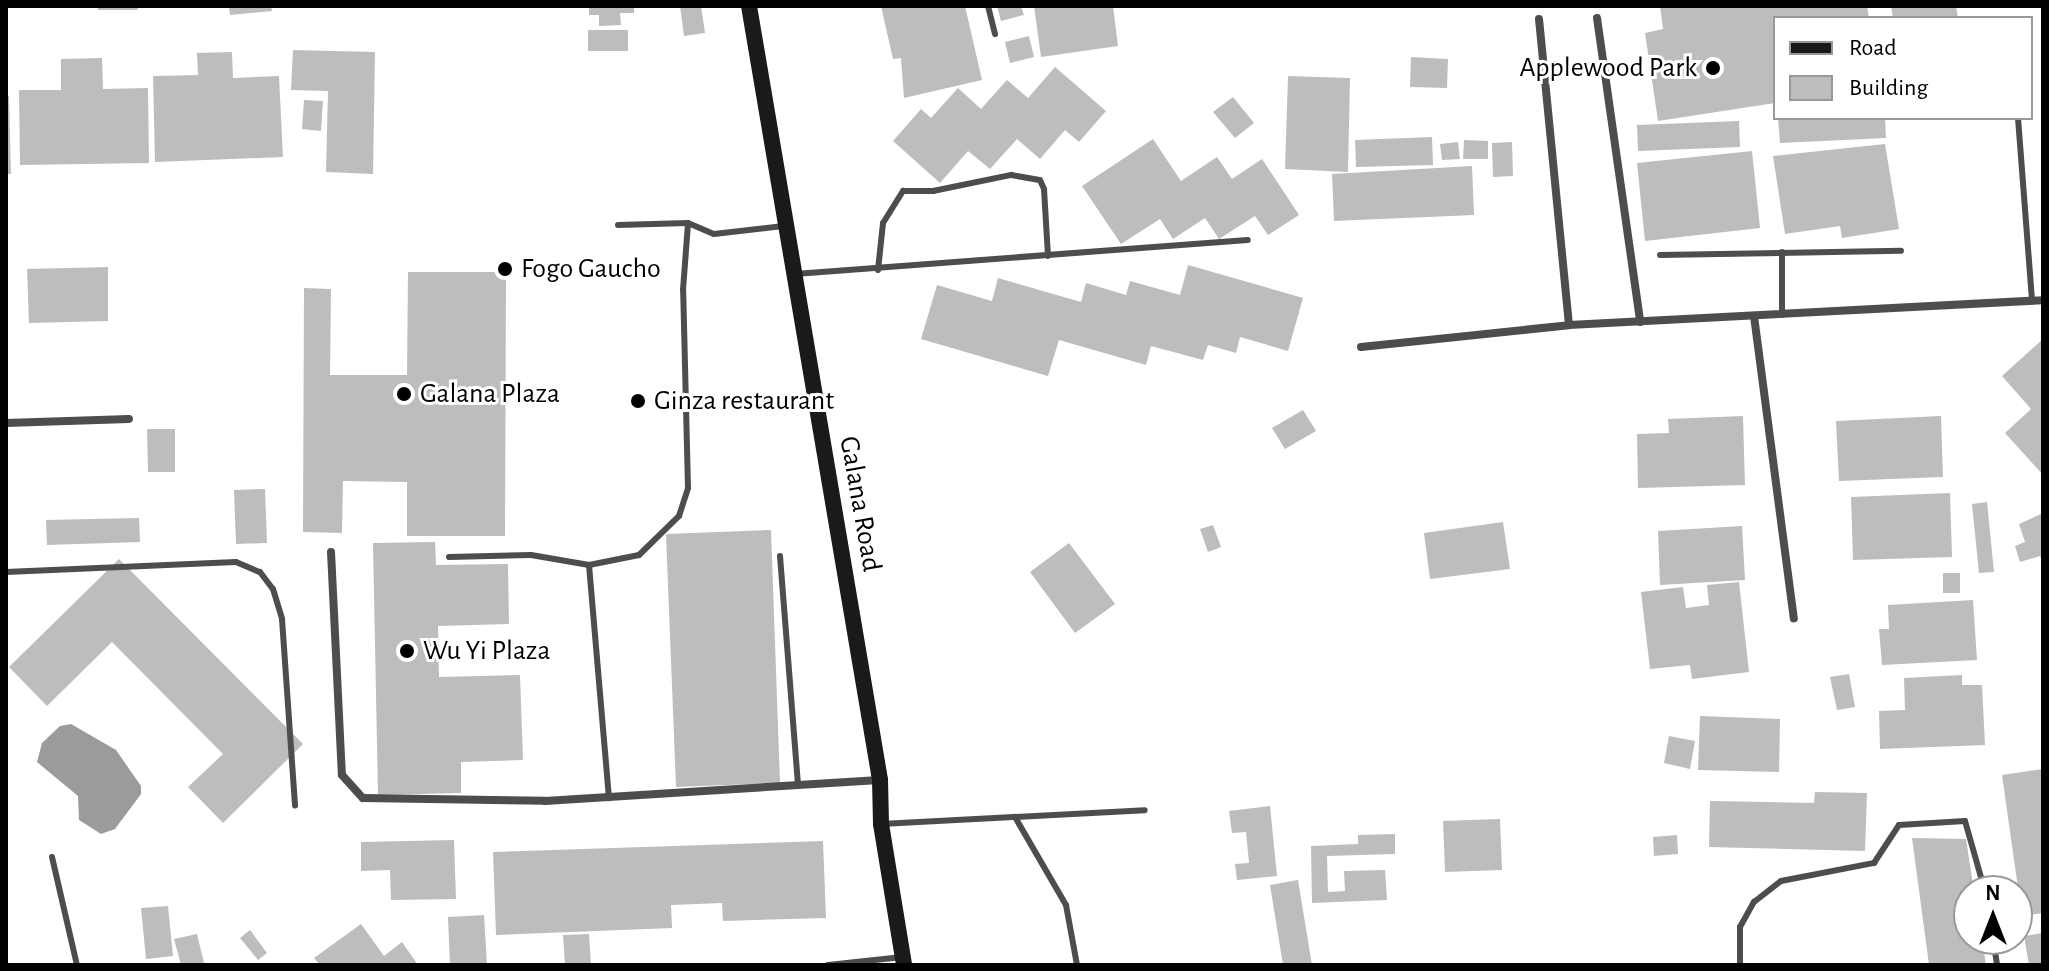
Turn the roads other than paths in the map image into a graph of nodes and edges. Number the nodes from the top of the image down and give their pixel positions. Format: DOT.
graph roads {
  1 [pos="749,6"];
  2 [pos="988,6"];
  3 [pos="1597,18"];
  4 [pos="1539,19"];
  5 [pos="995,34"];
  6 [pos="2018,120"];
  7 [pos="688,223"];
  8 [pos="618,225"];
  9 [pos="788,225"];
  10 [pos="1248,240"];
  11 [pos="1901,251"];
  12 [pos="1782,252"];
  13 [pos="1660,255"];
  14 [pos="1048,256"];
  15 [pos="878,270"];
  16 [pos="795,274"];
  17 [pos="2043,300"];
  18 [pos="2032,301"];
  19 [pos="1782,315"];
  20 [pos="1754,316"];
  21 [pos="1640,322"];
  22 [pos="1569,325"];
  23 [pos="1361,347"];
  24 [pos="129,419"];
  25 [pos="6,423"];
  26 [pos="331,552"];
  27 [pos="780,556"];
  28 [pos="449,557"];
  29 [pos="589,565"];
  30 [pos="6,572"];
  31 [pos="1794,618"];
  32 [pos="880,780"];
  33 [pos="798,785"];
  34 [pos="609,798"];
  35 [pos="295,806"];
  36 [pos="1145,810"];
  37 [pos="1015,817"];
  38 [pos="881,824"];
  39 [pos="52,857"];
  40 [pos="1980,875"];
  41 [pos="903,961"];
  42 [pos="77,965"];
  43 [pos="828,965"];
  44 [pos="1077,965"];
  45 [pos="1740,965"];
  1 -- 9 [label="main road, Galana Road"];
  2 -- 5 [label="lane"];
  3 -- 21 [label="street"];
  4 -- 22 [label="street"];
  6 -- 18 [label="lane"];
  7 -- 8 [label="lane"];
  7 -- 9 [label="lane"];
  7 -- 29 [label="lane"];
  9 -- 16 [label="main road, Galana Road"];
  10 -- 14 [label="lane"];
  11 -- 12 [label="lane"];
  12 -- 13 [label="lane"];
  12 -- 19 [label="lane"];
  14 -- 15 [label="lane"];
  14 -- 15 [label="lane"];
  15 -- 16 [label="lane"];
  16 -- 32 [label="main road, Galana Road"];
  17 -- 18 [label="street"];
  18 -- 19 [label="street"];
  19 -- 20 [label="street"];
  20 -- 21 [label="street"];
  20 -- 31 [label="street"];
  21 -- 22 [label="street"];
  22 -- 23 [label="street"];
  24 -- 25 [label="street"];
  26 -- 34 [label="street"];
  27 -- 33 [label="lane"];
  28 -- 29 [label="lane"];
  29 -- 34 [label="lane"];
  30 -- 35 [label="lane"];
  32 -- 33 [label="street"];
  32 -- 38 [label="main road, Galana Road"];
  33 -- 34 [label="street"];
  36 -- 37 [label="lane"];
  37 -- 38 [label="lane"];
  37 -- 44 [label="lane"];
  38 -- 41 [label="main road, Galana Road"];
  39 -- 42 [label="lane"];
  40 -- 45 [label="lane"];
  41 -- 43 [label="lane"];
}
